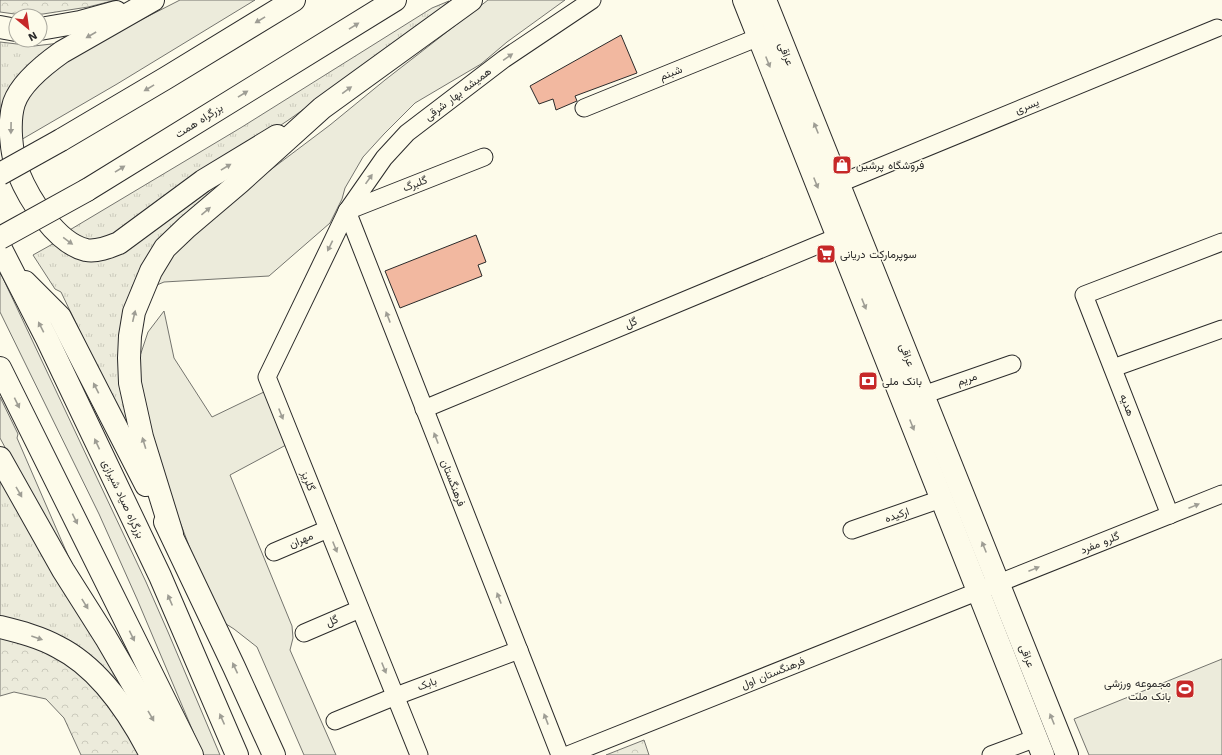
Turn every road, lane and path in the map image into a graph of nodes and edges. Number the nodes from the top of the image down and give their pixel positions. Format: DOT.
graph roads {
  1 [pos="294,0"];
  2 [pos="395,0"];
  3 [pos="471,0"];
  4 [pos="592,0"];
  5 [pos="744,0"];
  6 [pos="765,0"];
  7 [pos="151,1"];
  8 [pos="48,28"];
  9 [pos="1216,28"];
  10 [pos="759,37"];
  11 [pos="322,108"];
  12 [pos="584,108"];
  13 [pos="484,157"];
  14 [pos="0,174"];
  15 [pos="838,184"];
  16 [pos="347,211"];
  17 [pos="847,233"];
  18 [pos="0,238"];
  19 [pos="1222,242"];
  20 [pos="0,247"];
  21 [pos="10,267"];
  22 [pos="1222,329"];
  23 [pos="1012,364"];
  24 [pos="0,368"];
  25 [pos="1113,368"];
  26 [pos="923,395"];
  27 [pos="424,409"];
  28 [pos="0,458"];
  29 [pos="1222,494"];
  30 [pos="941,499"];
  31 [pos="1170,515"];
  32 [pos="328,529"];
  33 [pos="852,530"];
  34 [pos="172,534"];
  35 [pos="274,552"];
  36 [pos="998,584"];
  37 [pos="978,592"];
  38 [pos="360,609"];
  39 [pos="0,627"];
  40 [pos="304,633"];
  41 [pos="519,650"];
  42 [pos="396,696"];
  43 [pos="335,721"];
  44 [pos="1039,746"];
  45 [pos="152,755"];
  46 [pos="174,755"];
  47 [pos="192,755"];
  48 [pos="237,755"];
  49 [pos="274,755"];
  50 [pos="419,755"];
  51 [pos="560,755"];
  52 [pos="568,755"];
  53 [pos="991,755"];
  54 [pos="1067,755"];
  1 -- 14 [label="main road, one-way, bridge"];
  18 -- 2 [label="main road, بزرگراه همت, one-way, bridge"];
  11 -- 3 [label="main road, one-way"];
  16 -- 4 [label="street, همیشه بهار شرقی, one-way"];
  5 -- 10 [label="main road, عراقی"];
  15 -- 6 [label="main road, عراقی, one-way"];
  7 -- 8 [label="main road"];
  7 -- 11 [label="main road, one-way"];
  9 -- 15 [label="street, یسری"];
  10 -- 12 [label="street, شبنم"];
  10 -- 17 [label="main road, عراقی, one-way"];
  34 -- 11 [label="main road, one-way"];
  13 -- 16 [label="street, گلبرگ"];
  15 -- 17 [label="main road, عراقی"];
  27 -- 16 [label="street, فرهنگستان, one-way"];
  16 -- 32 [label="street, گلریز, one-way"];
  17 -- 26 [label="main road, عراقی"];
  17 -- 27 [label="street, گل"];
  17 -- 30 [label="main road, عراقی, one-way"];
  19 -- 25 [label="street, هدیه"];
  20 -- 21 [label="main road, بزرگراه صیاد شیرازی"];
  34 -- 21 [label="main road, one-way"];
  48 -- 21 [label="main road, بزرگراه صیاد شیرازی, one-way"];
  22 -- 25 [label="street"];
  23 -- 26 [label="street, مریم"];
  24 -- 47 [label="main road, one-way"];
  25 -- 31 [label="street, هدیه"];
  36 -- 26 [label="main road, عراقی, one-way"];
  41 -- 27 [label="street, فرهنگستان, one-way"];
  28 -- 46 [label="main road, one-way"];
  31 -- 29 [label="street, گلرو مفرد, one-way"];
  30 -- 33 [label="street, ارکیده"];
  30 -- 37 [label="main road, عراقی"];
  36 -- 31 [label="street, گلرو مفرد, one-way"];
  32 -- 35 [label="street, مهران"];
  32 -- 38 [label="street, گلریز, one-way"];
  49 -- 34 [label="main road, one-way"];
  36 -- 37 [label="street, گلرو مفرد"];
  54 -- 36 [label="main road, عراقی, one-way"];
  37 -- 44 [label="main road, عراقی"];
  37 -- 52 [label="street, فرهنگستان اول"];
  38 -- 40 [label="street, گل"];
  38 -- 42 [label="street, گلریز, one-way"];
  39 -- 45 [label="main road, one-way"];
  41 -- 42 [label="street, بابک"];
  51 -- 41 [label="street, فرهنگستان, one-way"];
  42 -- 43 [label="street, بابک"];
  42 -- 50 [label="street, گلریز"];
  44 -- 53 [label="street"];
}
